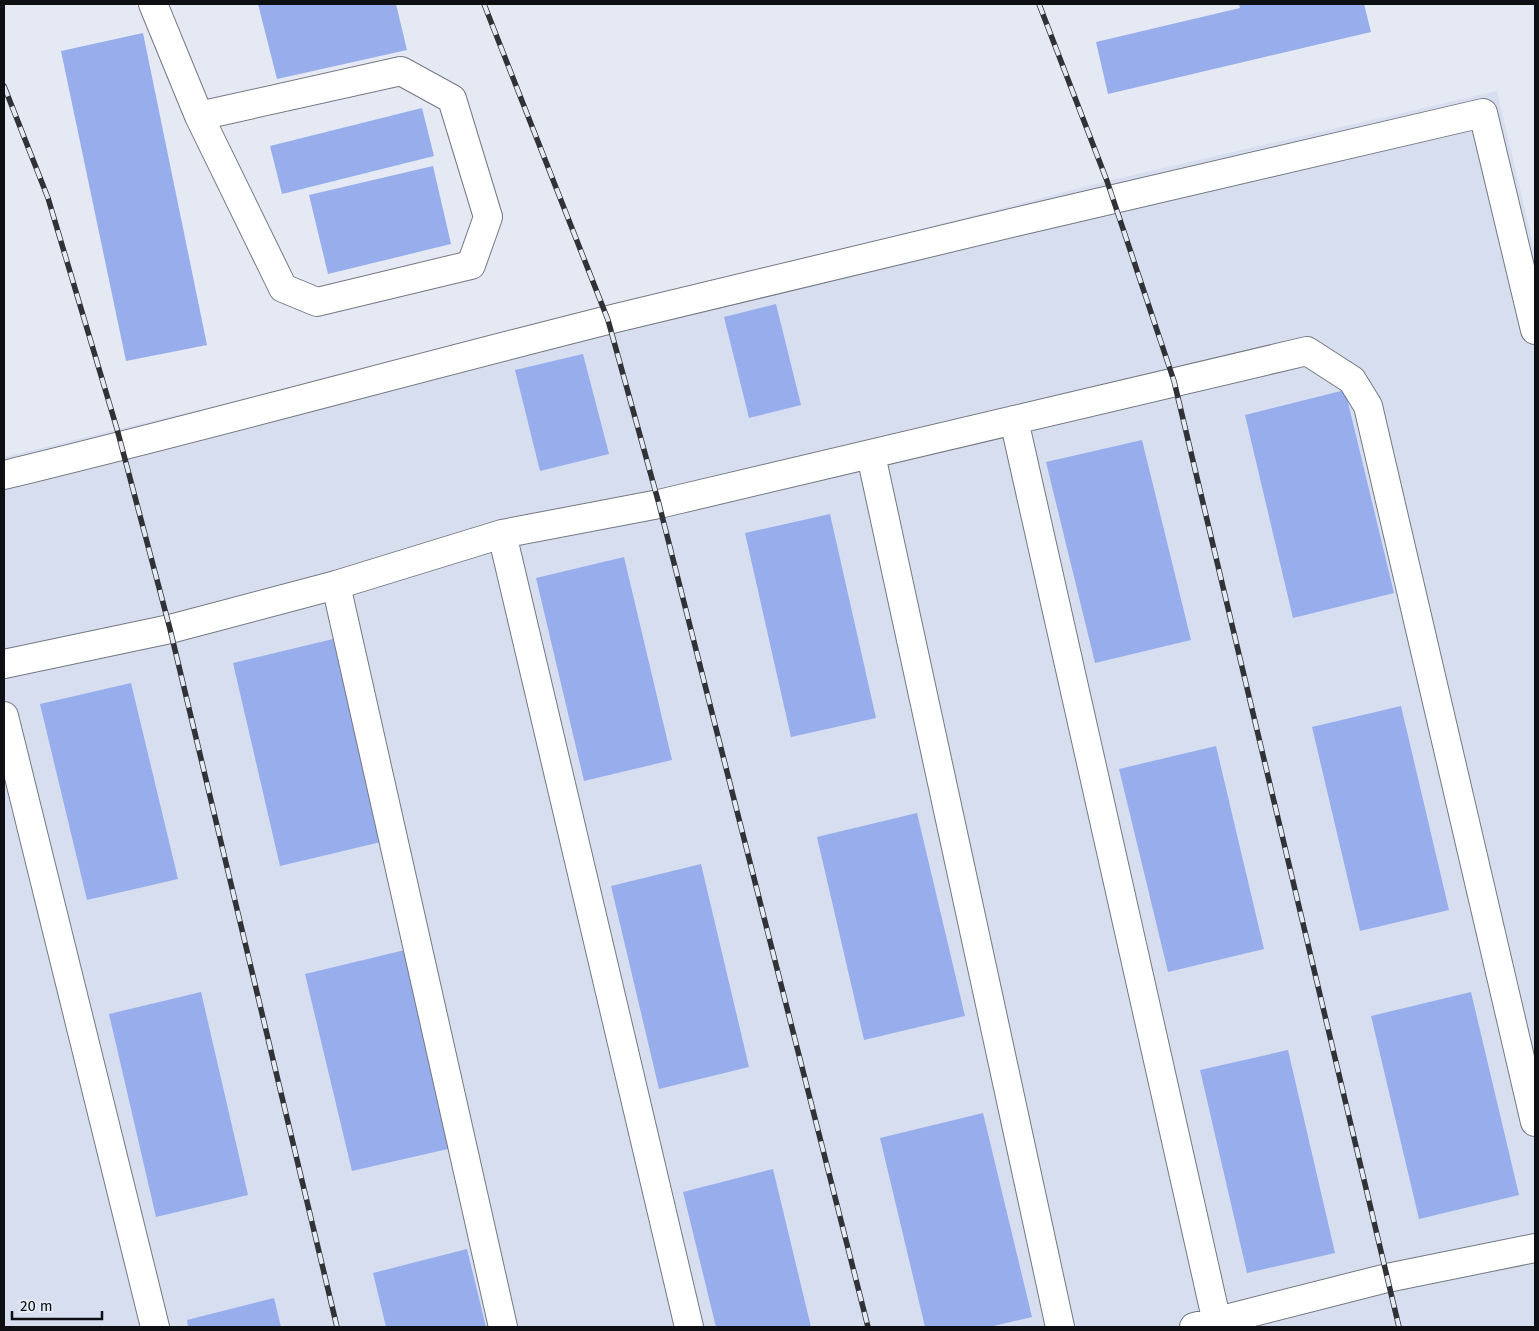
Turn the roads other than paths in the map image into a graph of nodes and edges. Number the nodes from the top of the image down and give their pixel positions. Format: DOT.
graph roads {
  1 [pos="153,4"];
  2 [pos="199,116"];
  3 [pos="1535,330"];
  4 [pos="1014,420"];
  5 [pos="871,455"];
  6 [pos="4,475"];
  7 [pos="502,534"];
  8 [pos="336,585"];
  9 [pos="4,664"];
  10 [pos="4,716"];
  11 [pos="1535,1122"];
  12 [pos="1535,1248"];
  13 [pos="1209,1325"];
  14 [pos="155,1327"];
  15 [pos="503,1327"];
  16 [pos="689,1327"];
  17 [pos="1060,1327"];
  1 -- 2 [label="lane"];
  2 -- 2 [label="lane"];
  3 -- 6 [label="lane"];
  4 -- 5 [label="lane"];
  4 -- 11 [label="lane"];
  4 -- 13 [label="lane"];
  5 -- 7 [label="lane"];
  5 -- 17 [label="lane"];
  7 -- 8 [label="lane"];
  7 -- 16 [label="lane"];
  8 -- 9 [label="lane"];
  8 -- 15 [label="lane"];
  10 -- 14 [label="lane"];
  12 -- 13 [label="lane"];
}
